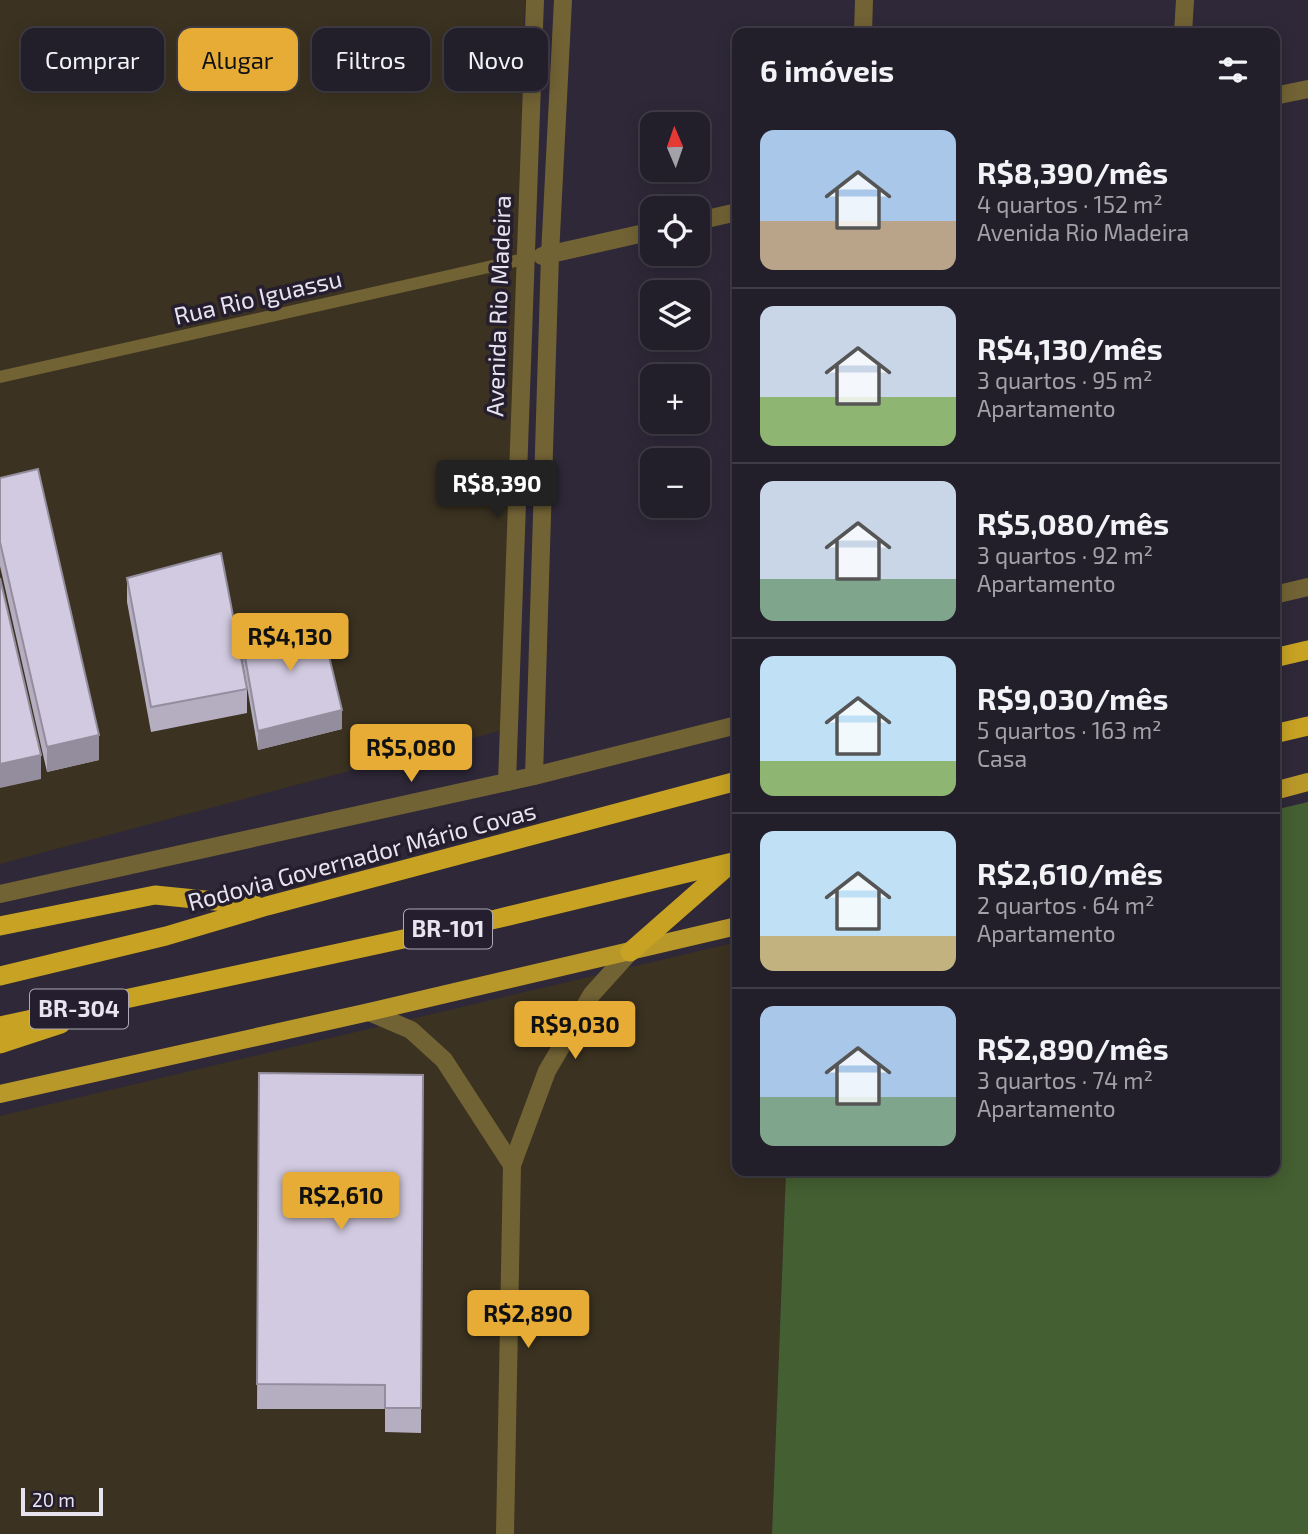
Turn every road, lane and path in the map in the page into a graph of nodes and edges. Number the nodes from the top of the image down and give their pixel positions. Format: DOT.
graph roads {
  1 [pos="536,0"];
  2 [pos="563,0"];
  3 [pos="864,0"];
  4 [pos="1185,0"];
  5 [pos="863,28"];
  6 [pos="1183,28"];
  7 [pos="1308,89"];
  8 [pos="1280,95"];
  9 [pos="732,213"];
  10 [pos="710,218"];
  11 [pos="640,234"];
  12 [pos="550,255"];
  13 [pos="524,259"];
  14 [pos="0,377"];
  15 [pos="1308,587"];
  16 [pos="1280,594"];
  17 [pos="1307,650"];
  18 [pos="1280,657"];
  19 [pos="732,725"];
  20 [pos="1308,726"];
  21 [pos="1280,733"];
  22 [pos="534,776"];
  23 [pos="507,782"];
  24 [pos="732,782"];
  25 [pos="1308,782"];
  26 [pos="1280,789"];
  27 [pos="732,861"];
  28 [pos="732,863"];
  29 [pos="0,894"];
  30 [pos="267,906"];
  31 [pos="0,926"];
  32 [pos="732,927"];
  33 [pos="630,952"];
  34 [pos="0,976"];
  35 [pos="158,992"];
  36 [pos="369,1012"];
  37 [pos="0,1026"];
  38 [pos="0,1044"];
  39 [pos="0,1094"];
  40 [pos="512,1165"];
  41 [pos="505,1534"];
  1 -- 13 [label="street, Avenida Rio Madeira"];
  2 -- 12 [label="street, Avenida Rio Madeira"];
  3 -- 5 [label="street"];
  4 -- 6 [label="street"];
  7 -- 8 [label="street"];
  9 -- 10 [label="street"];
  11 -- 12 [label="street"];
  12 -- 13 [label="street"];
  12 -- 22 [label="street, Avenida Rio Madeira"];
  13 -- 14 [label="lane, Rua Rio Iguassu"];
  13 -- 23 [label="street, Avenida Rio Madeira"];
  15 -- 16 [label="street"];
  17 -- 18 [label="highway"];
  19 -- 22 [label="street"];
  20 -- 21 [label="highway"];
  22 -- 23 [label="street"];
  23 -- 29 [label="street"];
  24 -- 30 [label="highway, Rodovia Governador Mário Covas"];
  25 -- 26 [label="main road"];
  27 -- 35 [label="highway, BR-101"];
  28 -- 33 [label="highway"];
  30 -- 31 [label="highway"];
  30 -- 34 [label="highway, Rodovia Governador Mário Covas"];
  32 -- 33 [label="main road"];
  33 -- 36 [label="main road"];
  33 -- 40 [label="street"];
  35 -- 37 [label="highway, BR-304"];
  35 -- 38 [label="highway, BR-101"];
  36 -- 39 [label="main road"];
  36 -- 40 [label="street"];
  40 -- 41 [label="street"];
}
